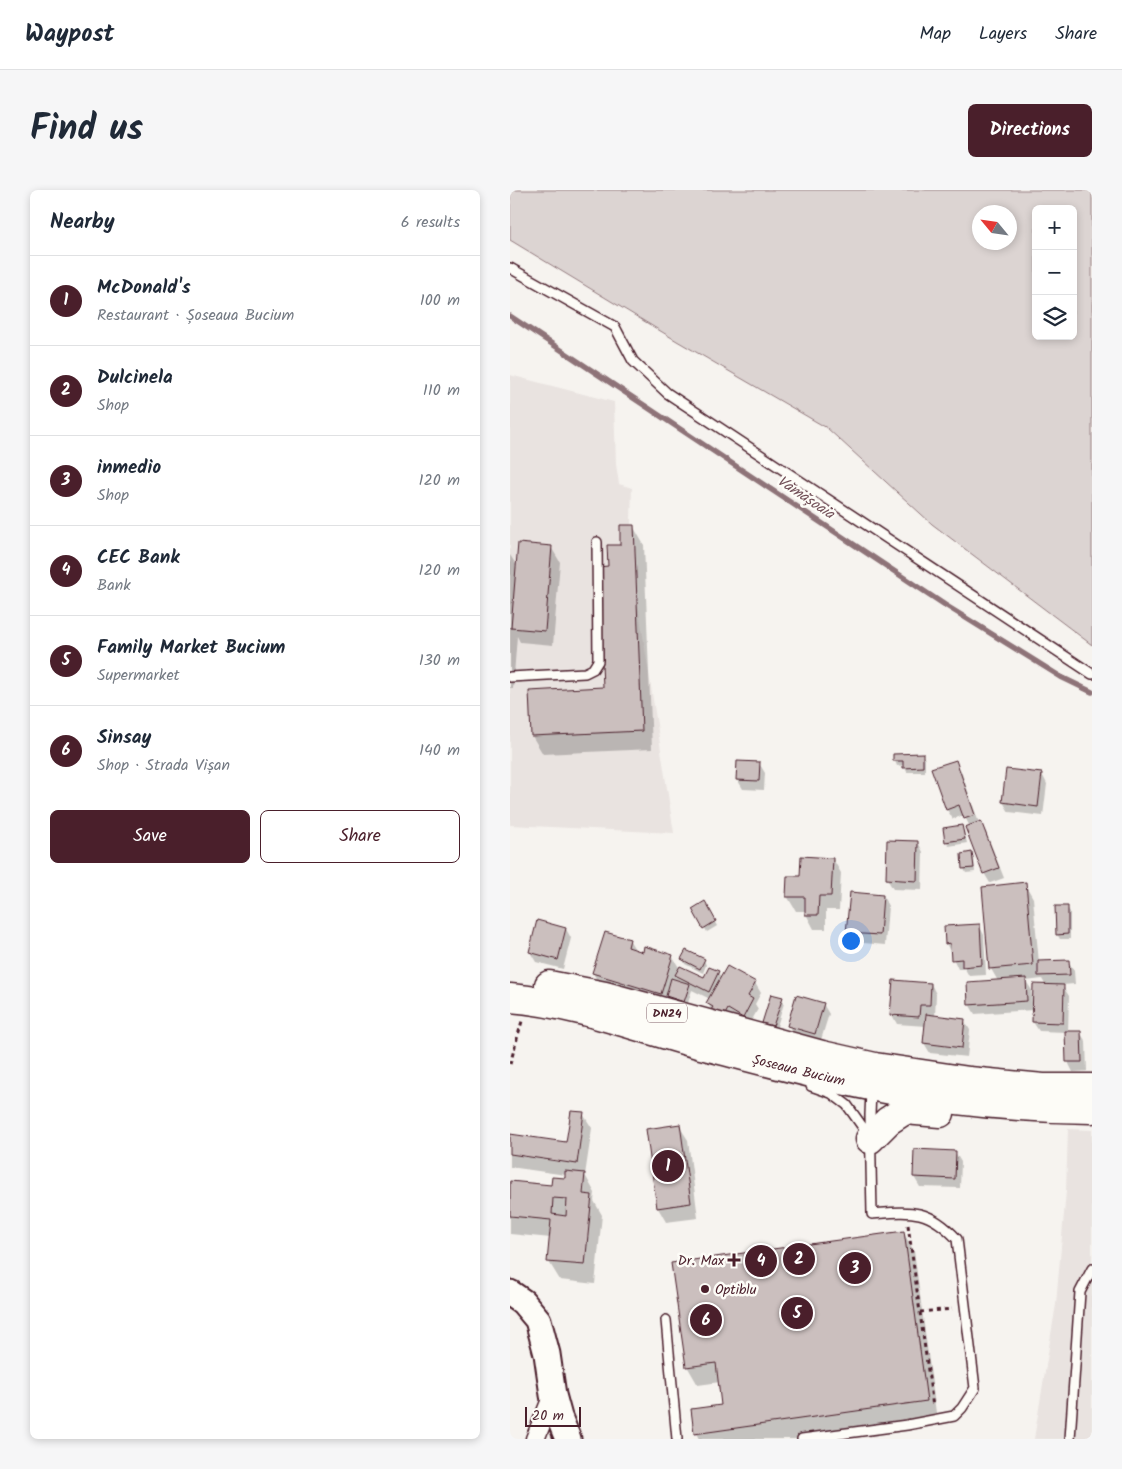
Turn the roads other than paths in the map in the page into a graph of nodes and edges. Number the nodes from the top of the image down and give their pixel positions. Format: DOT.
graph roads {
  1 [pos="510,268"];
  2 [pos="597,542"];
  3 [pos="1092,674"];
  4 [pos="510,677"];
  5 [pos="510,980"];
  6 [pos="516,1009"];
  7 [pos="636,1026"];
  8 [pos="734,1063"];
  9 [pos="874,1077"];
  10 [pos="804,1084"];
  11 [pos="1092,1088"];
  12 [pos="995,1104"];
  13 [pos="1092,1109"];
  14 [pos="870,1139"];
  15 [pos="1092,1269"];
  16 [pos="510,1293"];
  17 [pos="666,1320"];
  18 [pos="554,1395"];
  19 [pos="883,1428"];
  20 [pos="535,1439"];
  21 [pos="568,1439"];
  22 [pos="678,1439"];
  23 [pos="802,1439"];
  24 [pos="884,1439"];
  25 [pos="1070,1439"];
  1 -- 3 [label="lane"];
  2 -- 4 [label="lane"];
  5 -- 9 [label="main road, Șoseaua Bucium / DN24"];
  6 -- 7 [label="main road, Șoseaua Bucium / DN24"];
  7 -- 8 [label="lane"];
  7 -- 9 [label="main road, Șoseaua Bucium / DN24"];
  9 -- 11 [label="main road, Șoseaua Bucium / DN24"];
  9 -- 12 [label="main road, Șoseaua Bucium / DN24"];
  9 -- 14 [label="lane"];
  10 -- 14 [label="lane"];
  12 -- 13 [label="main road, Șoseaua Bucium / DN24"];
  12 -- 14 [label="main road"];
  14 -- 19 [label="lane"];
  15 -- 25 [label="lane"];
  16 -- 18 [label="street"];
  17 -- 22 [label="lane"];
  18 -- 20 [label="street"];
  18 -- 21 [label="street"];
  19 -- 23 [label="lane"];
  19 -- 24 [label="lane"];
}
